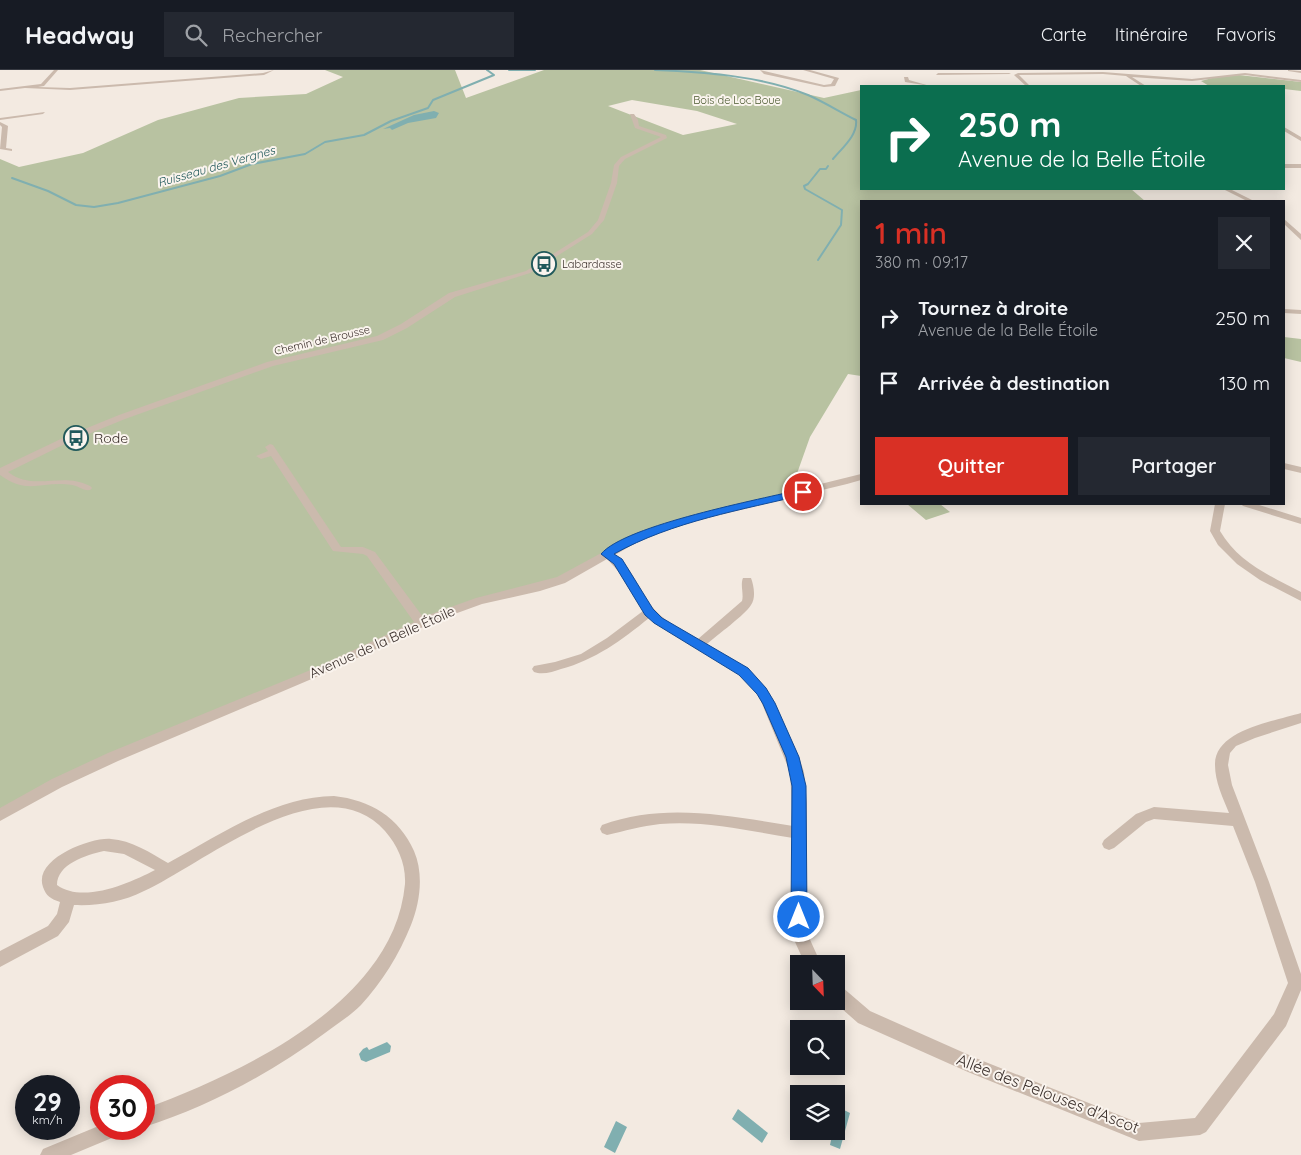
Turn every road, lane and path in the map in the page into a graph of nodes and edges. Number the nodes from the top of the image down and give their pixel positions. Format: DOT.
graph roads {
  1 [pos="56,70"];
  2 [pos="272,70"];
  3 [pos="762,70"];
  4 [pos="806,70"];
  5 [pos="1121,70"];
  6 [pos="1243,70"];
  7 [pos="1290,70"];
  8 [pos="783,72"];
  9 [pos="1174,72"];
  10 [pos="1301,72"];
  11 [pos="1012,73"];
  12 [pos="772,74"];
  13 [pos="938,74"];
  14 [pos="1128,75"];
  15 [pos="1266,76"];
  16 [pos="906,78"];
  17 [pos="1192,80"];
  18 [pos="1301,81"];
  19 [pos="924,85"];
  20 [pos="1027,85"];
  21 [pos="1143,85"];
  22 [pos="1201,85"];
  23 [pos="27,88"];
  24 [pos="0,90"];
  25 [pos="7,90"];
  26 [pos="0,96"];
  27 [pos="43,113"];
  28 [pos="632,116"];
  29 [pos="0,119"];
  30 [pos="0,123"];
  31 [pos="1285,130"];
  32 [pos="1301,139"];
  33 [pos="10,150"];
  34 [pos="1285,166"];
  35 [pos="1301,166"];
  36 [pos="1228,190"];
  37 [pos="1249,200"];
  38 [pos="1285,222"];
  39 [pos="1285,236"];
  40 [pos="1299,236"];
  41 [pos="1285,311"];
  42 [pos="1301,312"];
  43 [pos="261,456"];
  44 [pos="1285,466"];
  45 [pos="1301,470"];
  46 [pos="1,472"];
  47 [pos="860,477"];
  48 [pos="87,488"];
  49 [pos="1220,505"];
  50 [pos="1249,505"];
  51 [pos="1301,521"];
  52 [pos="607,554"];
  53 [pos="746,581"];
  54 [pos="1301,597"];
  55 [pos="649,612"];
  56 [pos="421,623"];
  57 [pos="699,644"];
  58 [pos="538,669"];
  59 [pos="1301,718"];
  60 [pos="0,816"];
  61 [pos="1239,820"];
  62 [pos="607,828"];
  63 [pos="798,833"];
  64 [pos="1109,844"];
  65 [pos="168,870"];
  66 [pos="68,897"];
  67 [pos="809,955"];
  68 [pos="0,959"];
  69 [pos="845,1001"];
  70 [pos="155,1114"];
  71 [pos="90,1138"];
  72 [pos="49,1155"];
  1 -- 23 [label="street"];
  2 -- 23 [label="street"];
  3 -- 12 [label="street"];
  4 -- 12 [label="street"];
  5 -- 14 [label="street"];
  6 -- 15 [label="street"];
  7 -- 10 [label="street"];
  8 -- 12 [label="street"];
  9 -- 17 [label="street"];
  11 -- 13 [label="street"];
  11 -- 14 [label="street"];
  11 -- 20 [label="street"];
  14 -- 17 [label="street"];
  14 -- 21 [label="street"];
  15 -- 17 [label="street"];
  15 -- 18 [label="street"];
  16 -- 19 [label="street"];
  17 -- 22 [label="street"];
  23 -- 25 [label="street"];
  24 -- 25 [label="street"];
  25 -- 26 [label="street"];
  27 -- 29 [label="street"];
  28 -- 46 [label="street, Chemin de Brousse"];
  30 -- 33 [label="street"];
  31 -- 32 [label="street"];
  34 -- 35 [label="street"];
  36 -- 37 [label="street"];
  38 -- 40 [label="street"];
  39 -- 40 [label="street"];
  41 -- 42 [label="street"];
  43 -- 56 [label="street"];
  44 -- 45 [label="street"];
  46 -- 48 [label="street"];
  47 -- 52 [label="street, Avenue de la Belle Étoile"];
  49 -- 54 [label="street"];
  50 -- 51 [label="street"];
  52 -- 55 [label="street"];
  52 -- 56 [label="street, Avenue de la Belle Étoile"];
  53 -- 57 [label="street"];
  55 -- 57 [label="street"];
  55 -- 58 [label="street"];
  56 -- 60 [label="street, Avenue de la Belle Étoile"];
  57 -- 63 [label="street"];
  59 -- 61 [label="street, Allée des Pelouses d'Ascot"];
  61 -- 64 [label="street"];
  61 -- 69 [label="street, Allée des Pelouses d'Ascot"];
  62 -- 63 [label="street"];
  63 -- 67 [label="street"];
  65 -- 66 [label="street"];
  65 -- 66 [label="street"];
  65 -- 70 [label="street"];
  66 -- 68 [label="street"];
  71 -- 72 [label="street"];
}
